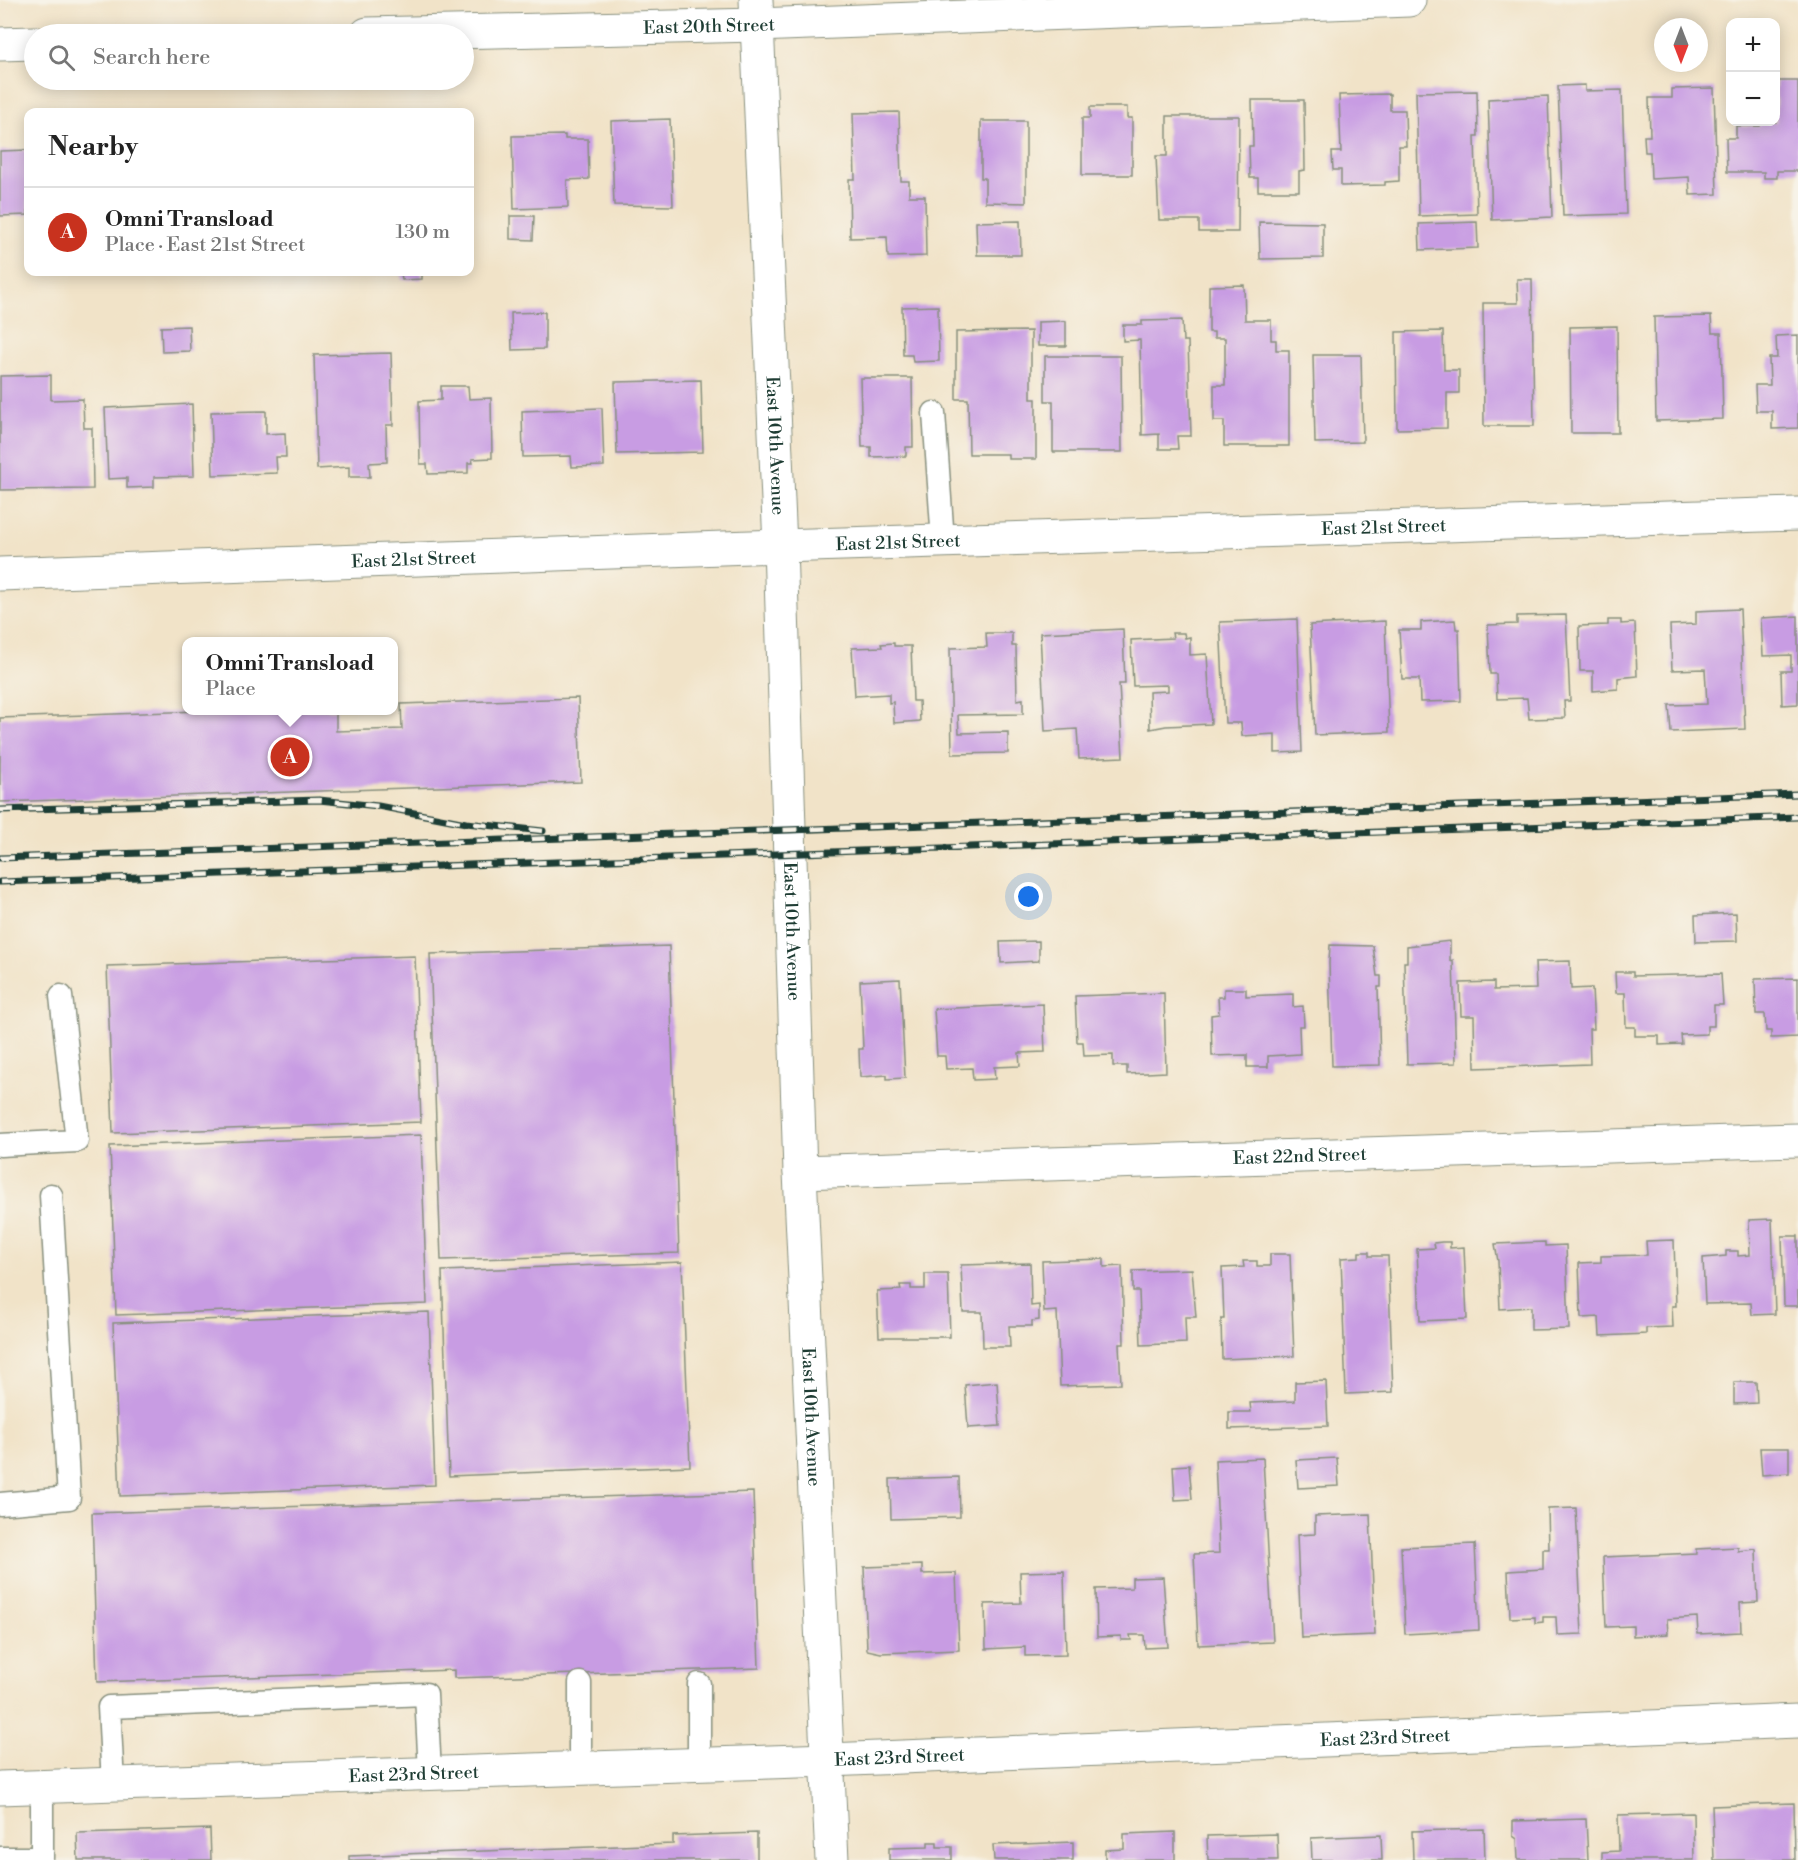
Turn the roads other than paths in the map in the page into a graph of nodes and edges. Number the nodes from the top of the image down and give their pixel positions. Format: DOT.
graph roads {
  1 [pos="1409,0"];
  2 [pos="757,12"];
  3 [pos="474,28"];
  4 [pos="24,43"];
  5 [pos="0,44"];
  6 [pos="934,413"];
  7 [pos="1798,514"];
  8 [pos="943,541"];
  9 [pos="780,546"];
  10 [pos="0,574"];
  11 [pos="61,996"];
  12 [pos="1798,1140"];
  13 [pos="0,1145"];
  14 [pos="800,1172"];
  15 [pos="51,1195"];
  16 [pos="0,1504"];
  17 [pos="580,1683"];
  18 [pos="699,1684"];
  19 [pos="1798,1721"];
  20 [pos="828,1760"];
  21 [pos="699,1764"];
  22 [pos="580,1768"];
  23 [pos="430,1773"];
  24 [pos="113,1784"];
  25 [pos="42,1786"];
  26 [pos="0,1788"];
  27 [pos="0,1858"];
  28 [pos="832,1860"];
  1 -- 2 [label="street, East 20th Street"];
  2 -- 3 [label="street, East 20th Street"];
  2 -- 9 [label="street, East 10th Avenue"];
  4 -- 5 [label="street"];
  6 -- 8 [label="lane"];
  7 -- 8 [label="street, East 21st Street"];
  8 -- 9 [label="street, East 21st Street"];
  9 -- 10 [label="street, East 21st Street"];
  9 -- 14 [label="street, East 10th Avenue"];
  11 -- 13 [label="lane"];
  12 -- 14 [label="street, East 22nd Street"];
  14 -- 20 [label="street, East 10th Avenue"];
  15 -- 16 [label="lane"];
  17 -- 22 [label="lane"];
  18 -- 21 [label="lane"];
  19 -- 20 [label="street, East 23rd Street"];
  20 -- 21 [label="street, East 23rd Street"];
  20 -- 28 [label="street, East 10th Avenue"];
  21 -- 22 [label="street, East 23rd Street"];
  22 -- 23 [label="street, East 23rd Street"];
  23 -- 24 [label="street, East 23rd Street"];
  23 -- 24 [label="lane"];
  24 -- 25 [label="street, East 23rd Street"];
  25 -- 26 [label="street, East 23rd Street"];
  25 -- 27 [label="lane"];
}
